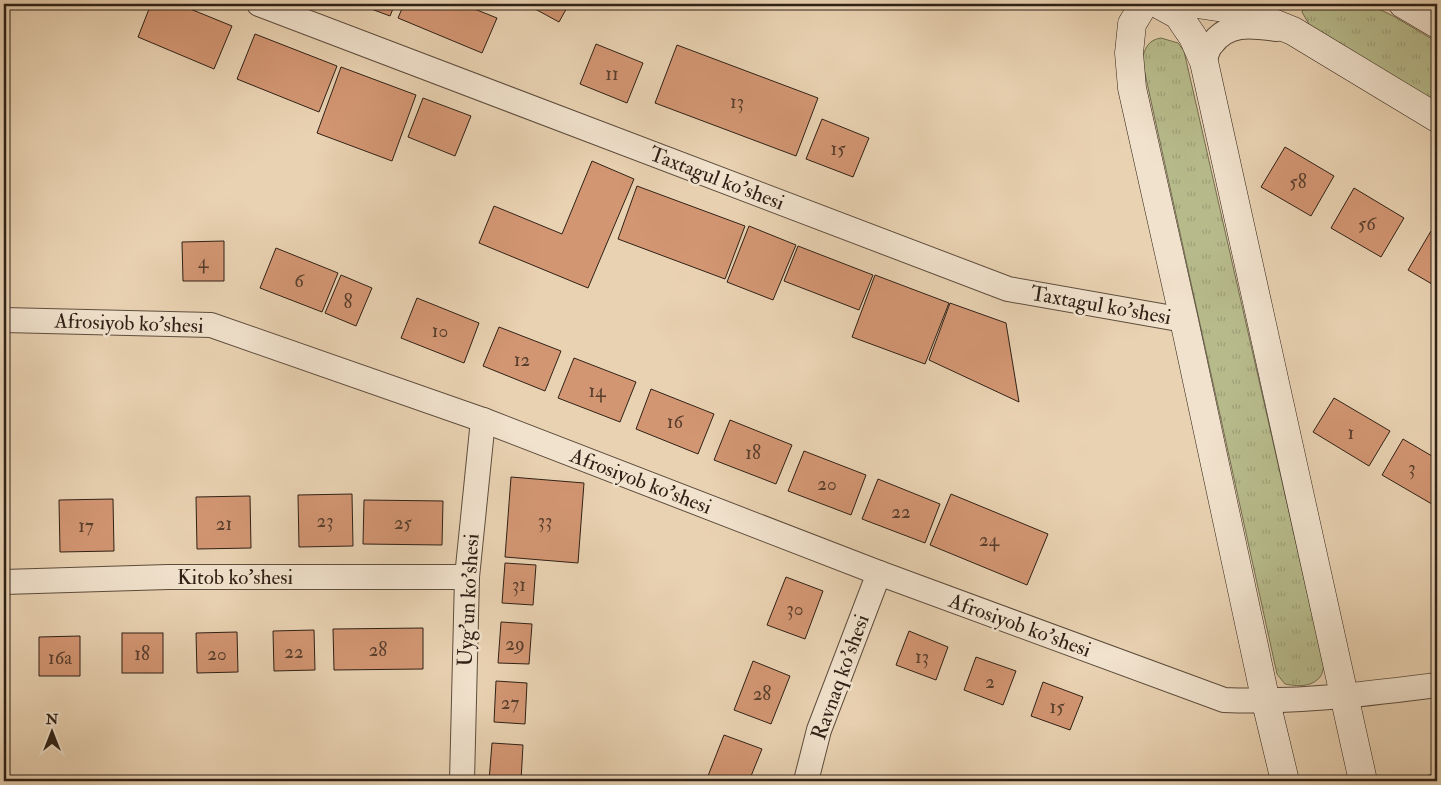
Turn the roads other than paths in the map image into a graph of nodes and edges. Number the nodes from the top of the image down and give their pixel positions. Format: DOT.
graph roads {
  1 [pos="259,4"];
  2 [pos="1144,4"];
  3 [pos="1158,4"];
  4 [pos="1197,4"];
  5 [pos="1404,4"];
  6 [pos="1437,24"];
  7 [pos="1293,31"];
  8 [pos="1204,62"];
  9 [pos="1437,118"];
  10 [pos="4,320"];
  11 [pos="1184,320"];
  12 [pos="483,420"];
  13 [pos="879,574"];
  14 [pos="467,578"];
  15 [pos="4,582"];
  16 [pos="1437,685"];
  17 [pos="1344,697"];
  18 [pos="1266,702"];
  19 [pos="462,781"];
  20 [pos="806,781"];
  21 [pos="1285,781"];
  22 [pos="1363,781"];
  1 -- 11 [label="street, Taxtagul ko'shesi"];
  2 -- 11 [label="street"];
  3 -- 8 [label="street"];
  4 -- 7 [label="street"];
  5 -- 6 [label="street"];
  7 -- 8 [label="street"];
  7 -- 9 [label="street"];
  8 -- 17 [label="street"];
  10 -- 12 [label="street, Afrosiyob ko'shesi"];
  11 -- 18 [label="street"];
  12 -- 13 [label="street, Afrosiyob ko'shesi"];
  12 -- 14 [label="street, Uyg'un ko'shesi"];
  13 -- 18 [label="street, Afrosiyob ko'shesi"];
  13 -- 20 [label="street, Ravnaq ko'shesi"];
  14 -- 15 [label="street, Kitob ko'shesi"];
  14 -- 19 [label="street, Uyg'un ko'shesi"];
  16 -- 17 [label="street, Afrosiyob ko'shesi"];
  17 -- 18 [label="street, Afrosiyob ko'shesi"];
  17 -- 22 [label="street"];
  18 -- 21 [label="street"];
}
